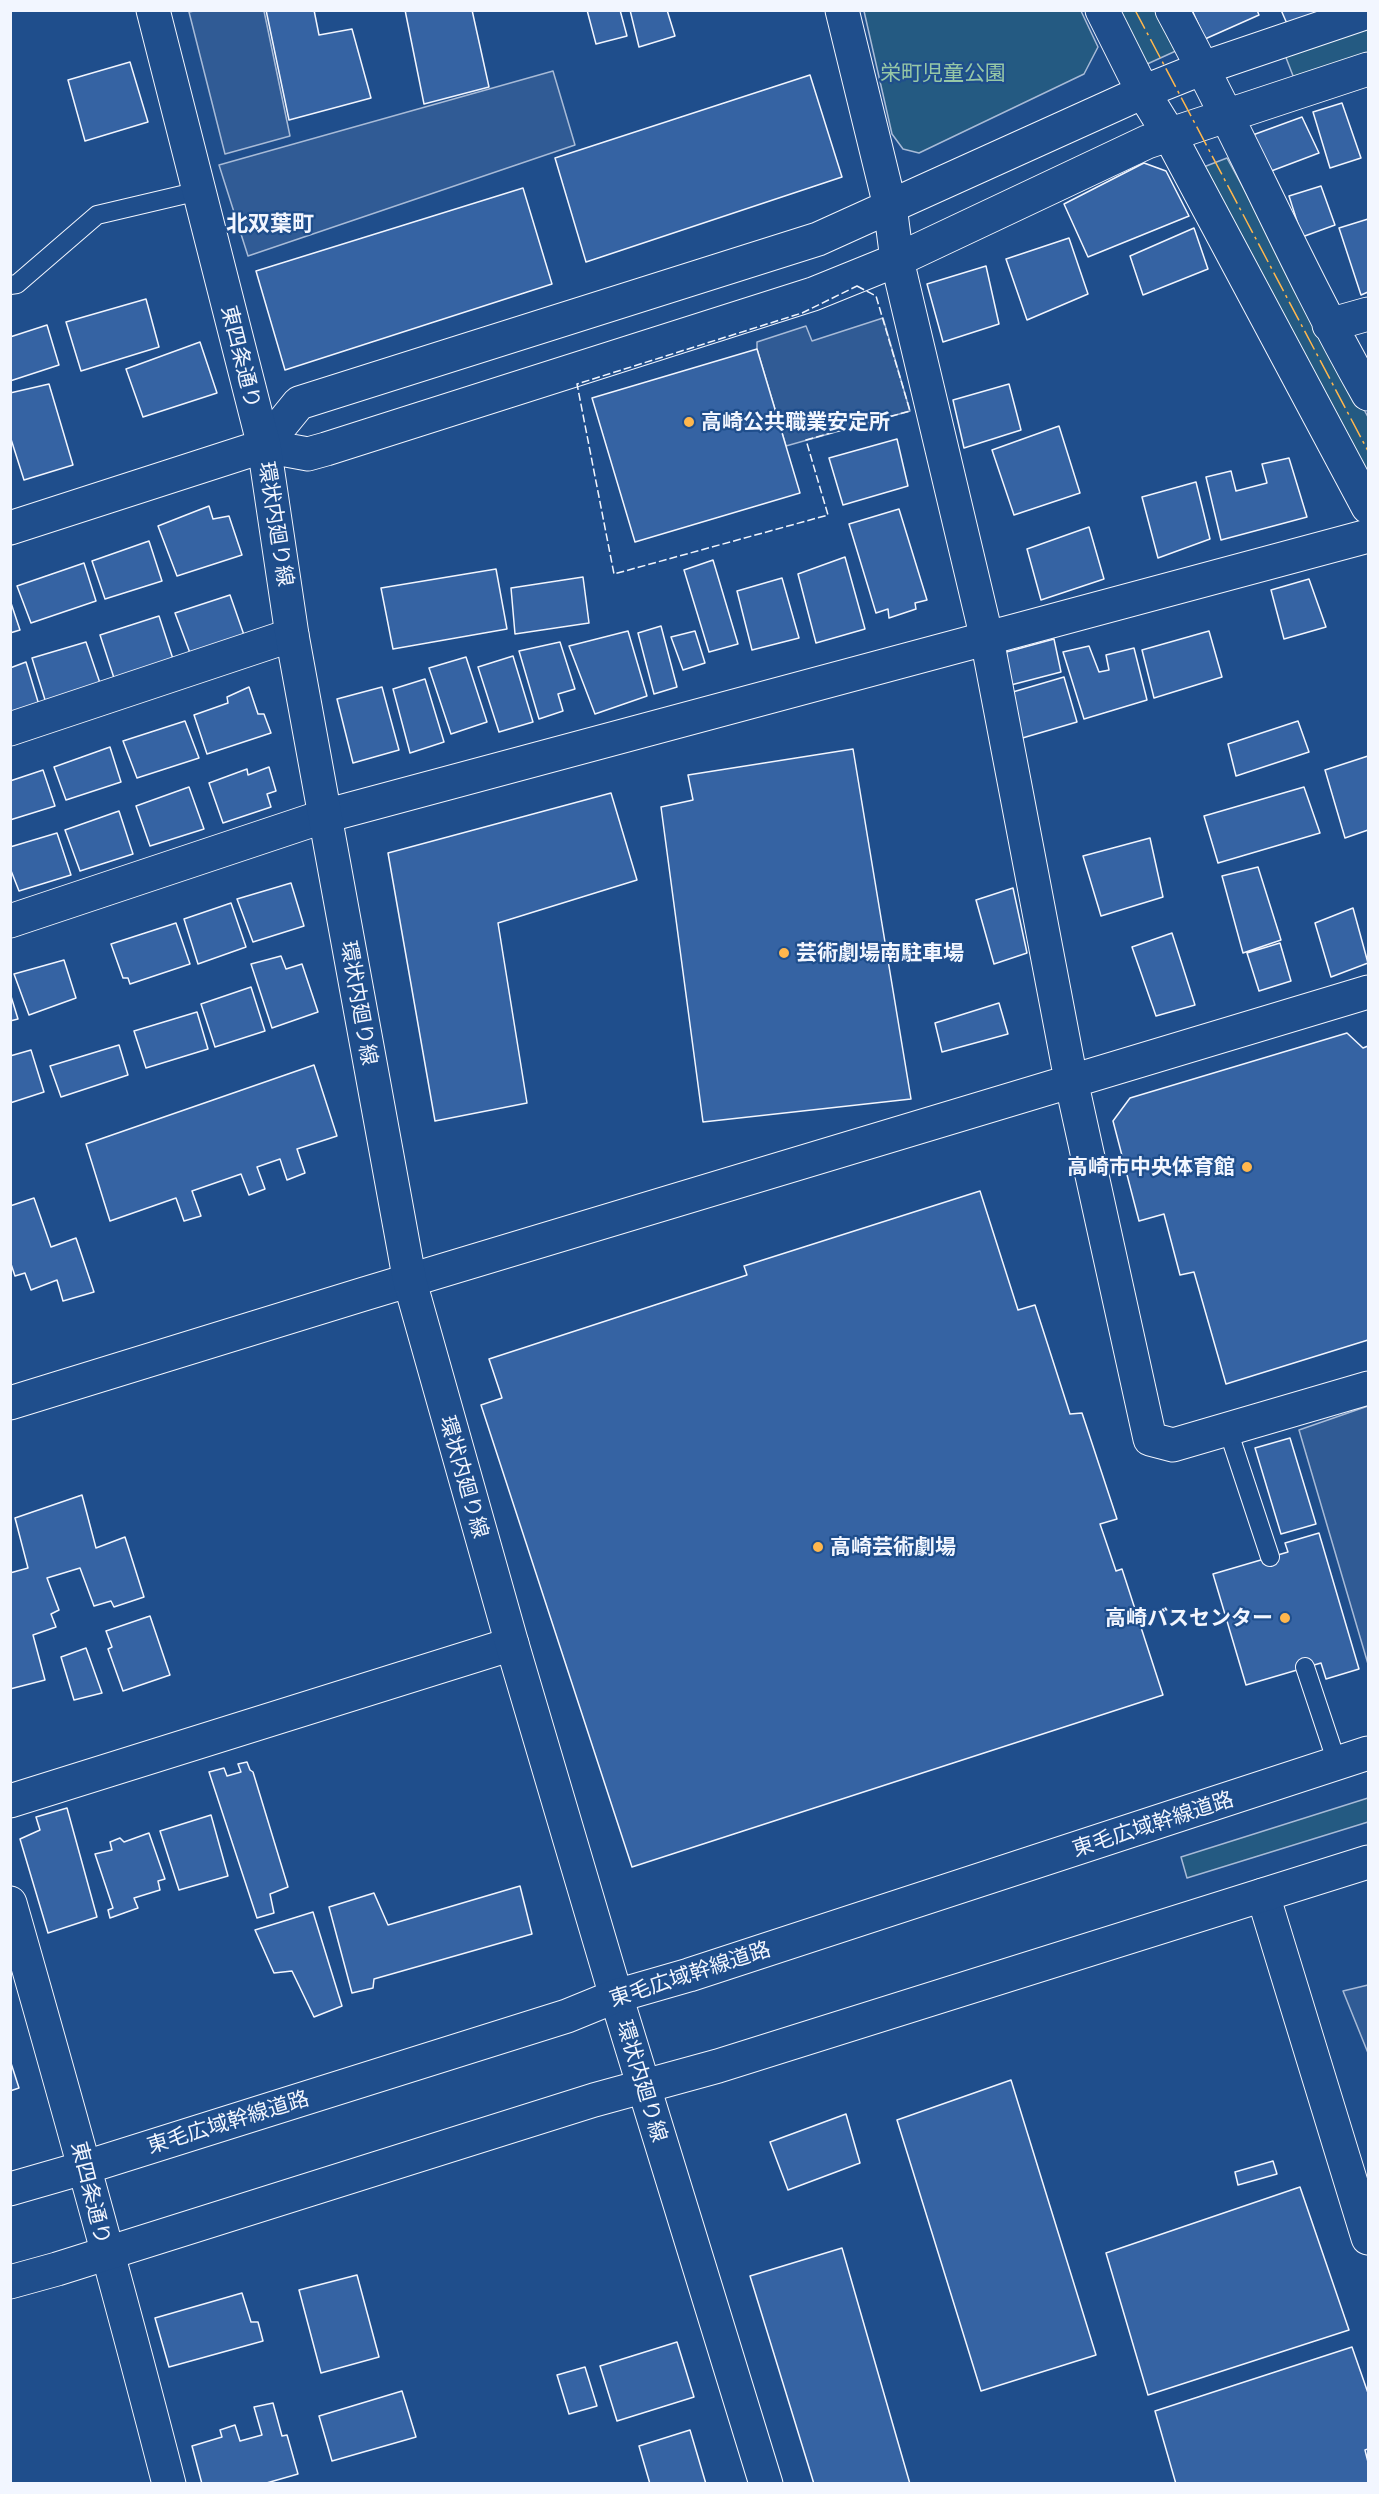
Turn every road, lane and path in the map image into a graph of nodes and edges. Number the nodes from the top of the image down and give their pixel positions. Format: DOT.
graph roads {
  1 [pos="153,10"];
  2 [pos="842,10"];
  3 [pos="1102,10"];
  4 [pos="1172,10"];
  5 [pos="1368,12"];
  6 [pos="1203,68"];
  7 [pos="1368,69"];
  8 [pos="1143,92"];
  9 [pos="1227,116"];
  10 [pos="1169,134"];
  11 [pos="199,191"];
  12 [pos="890,206"];
  13 [pos="897,260"];
  14 [pos="10,285"];
  15 [pos="1368,314"];
  16 [pos="1329,326"];
  17 [pos="1368,394"];
  18 [pos="264,446"];
  19 [pos="1368,507"];
  20 [pos="10,528"];
  21 [pos="1368,536"];
  22 [pos="292,635"];
  23 [pos="987,639"];
  24 [pos="10,729"];
  25 [pos="325,816"];
  26 [pos="10,921"];
  27 [pos="1368,992"];
  28 [pos="1071,1080"];
  29 [pos="410,1282"];
  30 [pos="1368,1388"];
  31 [pos="10,1403"];
  32 [pos="1228,1430"];
  33 [pos="1270,1557"];
  34 [pos="512,1644"];
  35 [pos="1305,1667"];
  36 [pos="1368,1753"];
  37 [pos="1337,1763"];
  38 [pos="10,1801"];
  39 [pos="1368,1862"];
  40 [pos="1263,1895"];
  41 [pos="10,1903"];
  42 [pos="616,1996"];
  43 [pos="643,2086"];
  44 [pos="83,2168"];
  45 [pos="10,2189"];
  46 [pos="1368,2238"];
  47 [pos="106,2253"];
  48 [pos="10,2282"];
  49 [pos="169,2484"];
  50 [pos="766,2484"];
  1 -- 11 [label="main road, 東四条通り"];
  2 -- 12 [label="main road"];
  3 -- 8 [label="main road"];
  4 -- 6 [label="main road"];
  5 -- 6 [label="main road"];
  6 -- 8 [label="main road"];
  6 -- 9 [label="main road"];
  7 -- 9 [label="main road"];
  8 -- 10 [label="main road"];
  8 -- 12 [label="main road"];
  9 -- 10 [label="main road"];
  9 -- 16 [label="main road"];
  10 -- 13 [label="main road"];
  10 -- 19 [label="main road"];
  11 -- 14 [label="lane"];
  11 -- 18 [label="main road, 東四条通り"];
  12 -- 13 [label="main road"];
  12 -- 18 [label="main road"];
  13 -- 18 [label="main road"];
  13 -- 23 [label="main road"];
  15 -- 16 [label="main road"];
  16 -- 17 [label="main road"];
  18 -- 20 [label="main road"];
  18 -- 22 [label="main road, 環状内廻り線"];
  21 -- 23 [label="main road"];
  22 -- 24 [label="main road"];
  22 -- 25 [label="main road, 環状内廻り線"];
  23 -- 25 [label="main road"];
  23 -- 28 [label="main road"];
  25 -- 26 [label="main road"];
  25 -- 29 [label="main road, 環状内廻り線"];
  27 -- 28 [label="main road"];
  28 -- 29 [label="main road"];
  28 -- 32 [label="main road"];
  29 -- 31 [label="main road"];
  29 -- 34 [label="main road, 環状内廻り線"];
  30 -- 32 [label="main road"];
  32 -- 33 [label="lane"];
  34 -- 38 [label="main road"];
  34 -- 42 [label="main road, 環状内廻り線"];
  35 -- 37 [label="lane"];
  36 -- 37 [label="main road, 東毛広域幹線道路"];
  37 -- 42 [label="main road, 東毛広域幹線道路"];
  39 -- 40 [label="main road"];
  40 -- 43 [label="main road"];
  40 -- 46 [label="main road"];
  41 -- 44 [label="main road, 東四条通り"];
  42 -- 43 [label="main road, 環状内廻り線"];
  42 -- 44 [label="main road, 東毛広域幹線道路"];
  43 -- 47 [label="main road"];
  43 -- 50 [label="main road, 環状内廻り線"];
  44 -- 45 [label="main road, 東毛広域幹線道路"];
  44 -- 47 [label="main road, 東四条通り"];
  47 -- 48 [label="main road"];
  47 -- 49 [label="main road, 東四条通り"];
}
